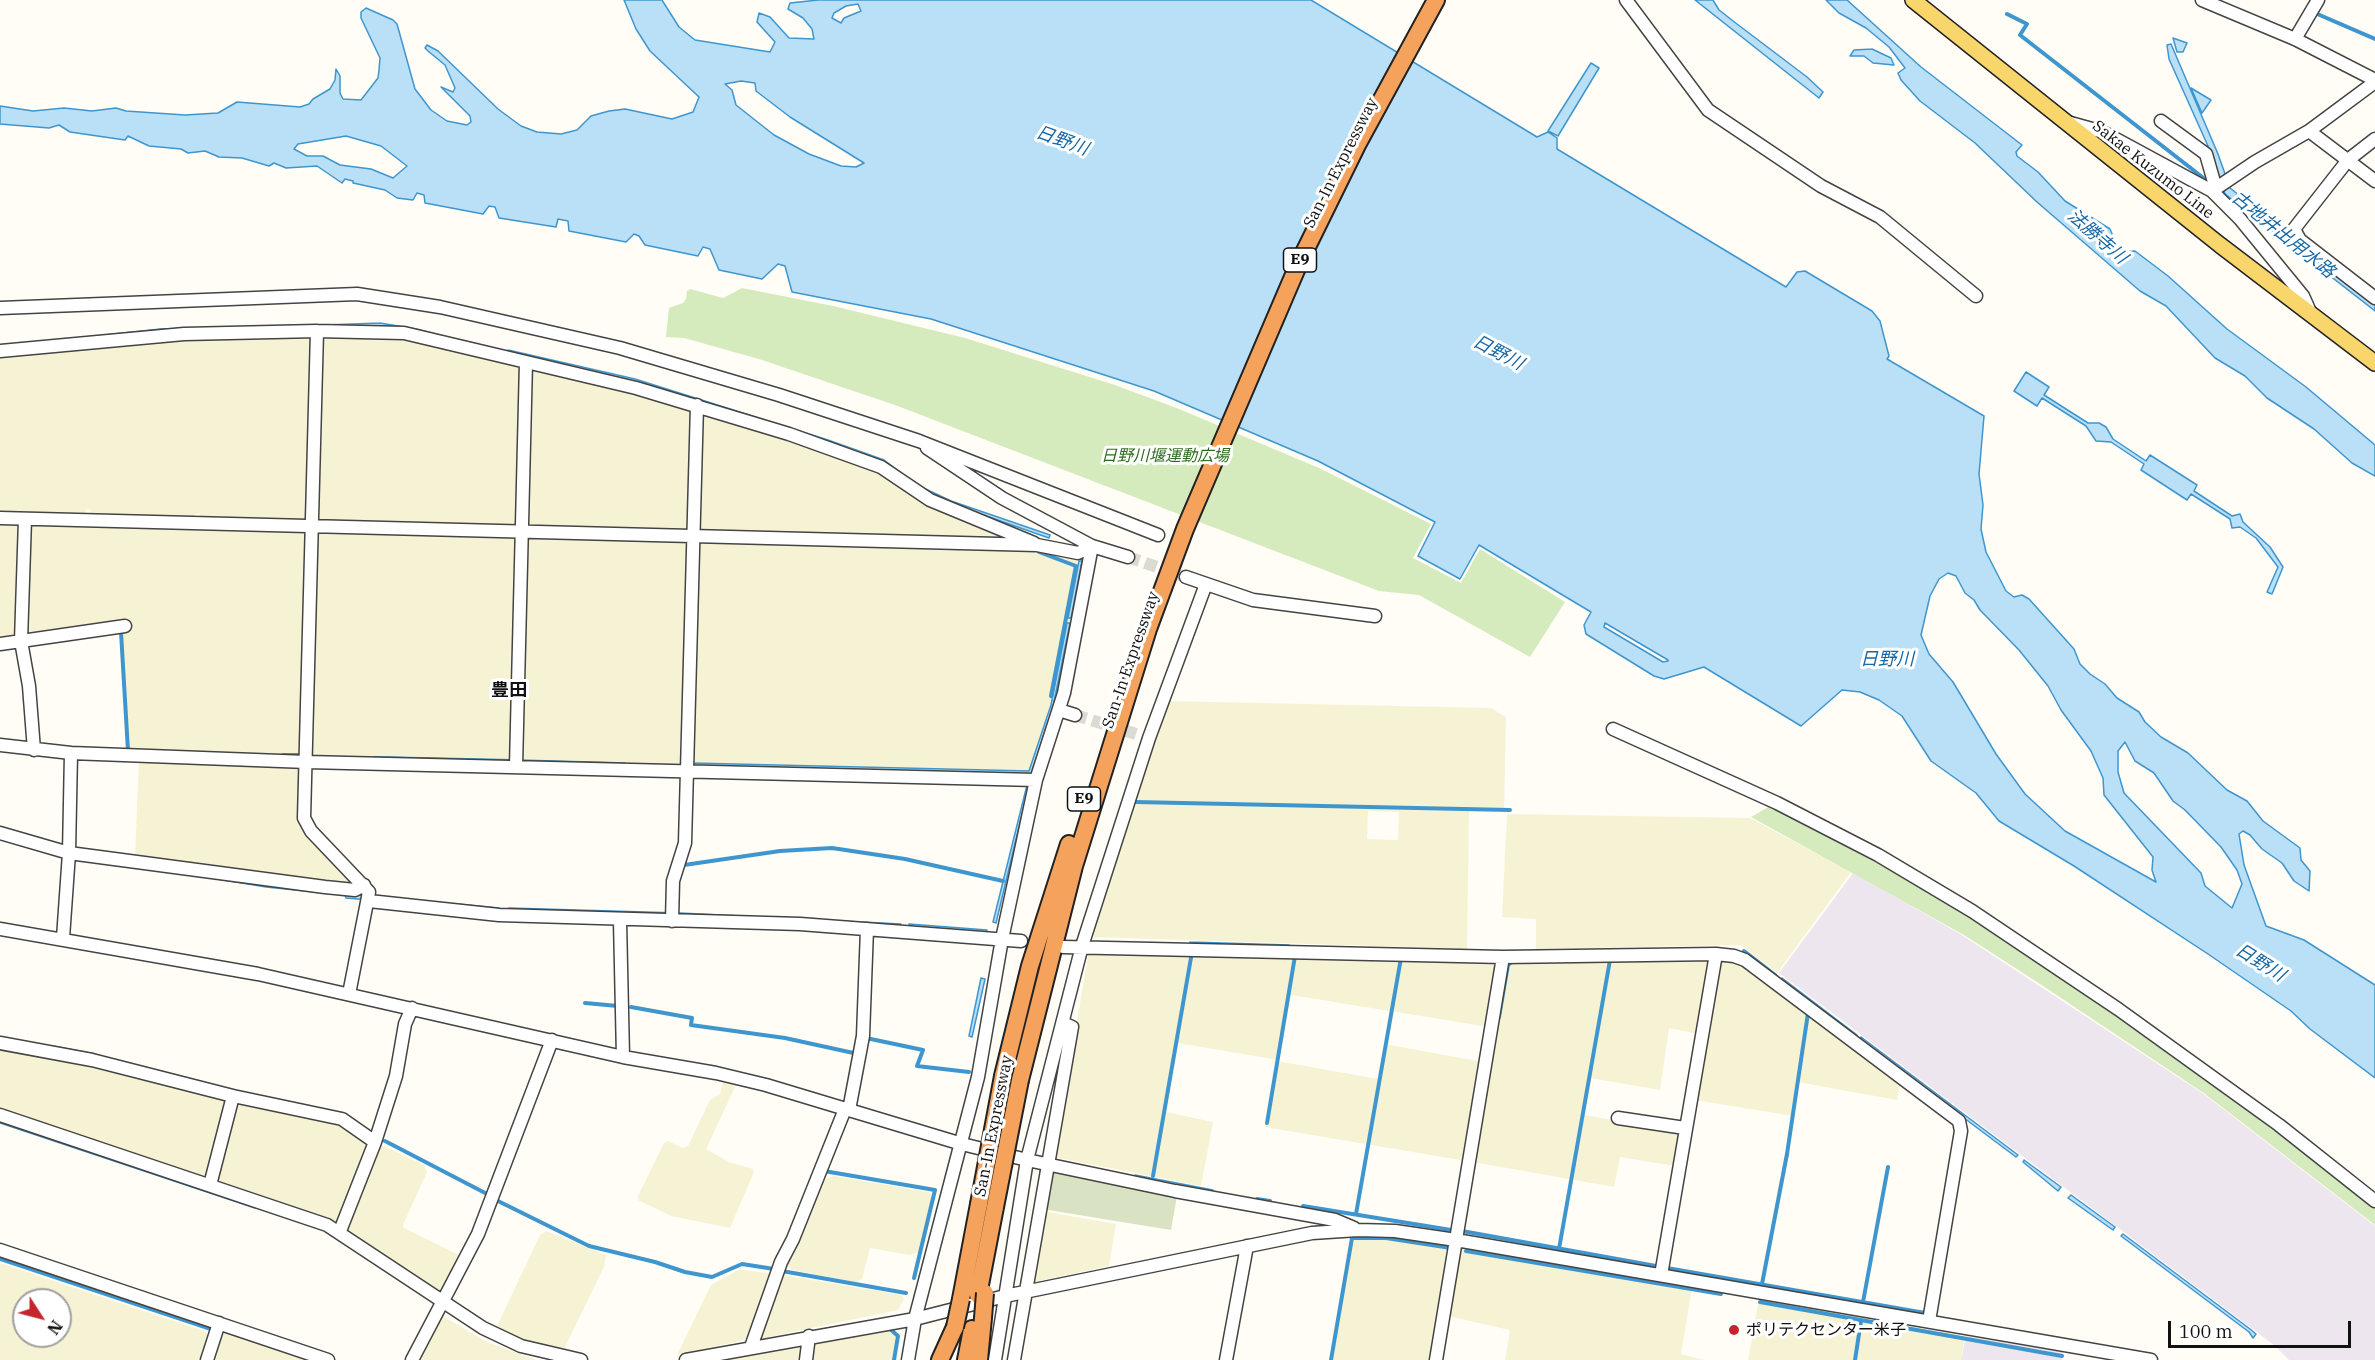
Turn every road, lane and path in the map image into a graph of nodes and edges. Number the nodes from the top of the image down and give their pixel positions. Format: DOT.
graph roads {
  1 [pos="1427,0"];
  2 [pos="1436,0"];
  3 [pos="1626,0"];
  4 [pos="1913,0"];
  5 [pos="2202,0"];
  6 [pos="2318,0"];
  7 [pos="2295,39"];
  8 [pos="2375,81"];
  9 [pos="2061,121"];
  10 [pos="2161,121"];
  11 [pos="2309,131"];
  12 [pos="2375,139"];
  13 [pos="2348,160"];
  14 [pos="2375,182"];
  15 [pos="2220,186"];
  16 [pos="1976,296"];
  17 [pos="2375,298"];
  18 [pos="0,308"];
  19 [pos="2311,314"];
  20 [pos="317,330"];
  21 [pos="0,351"];
  22 [pos="526,362"];
  23 [pos="2375,363"];
  24 [pos="697,405"];
  25 [pos="919,441"];
  26 [pos="0,518"];
  27 [pos="25,519"];
  28 [pos="312,527"];
  29 [pos="1182,527"];
  30 [pos="522,532"];
  31 [pos="1158,535"];
  32 [pos="693,536"];
  33 [pos="1037,545"];
  34 [pos="1092,546"];
  35 [pos="1128,557"];
  36 [pos="1186,577"];
  37 [pos="1206,584"];
  38 [pos="1375,616"];
  39 [pos="125,626"];
  40 [pos="21,641"];
  41 [pos="0,644"];
  42 [pos="1059,710"];
  43 [pos="1075,715"];
  44 [pos="1613,729"];
  45 [pos="1136,735"];
  46 [pos="1149,738"];
  47 [pos="0,745"];
  48 [pos="34,750"];
  49 [pos="72,753"];
  50 [pos="307,762"];
  51 [pos="516,766"];
  52 [pos="687,771"];
  53 [pos="1036,780"];
  54 [pos="0,833"];
  55 [pos="69,854"];
  56 [pos="367,893"];
  57 [pos="672,917"];
  58 [pos="620,921"];
  59 [pos="0,929"];
  60 [pos="867,929"];
  61 [pos="63,938"];
  62 [pos="1002,939"];
  63 [pos="1021,941"];
  64 [pos="1084,942"];
  65 [pos="1063,947"];
  66 [pos="1716,954"];
  67 [pos="1503,957"];
  68 [pos="349,994"];
  69 [pos="412,1008"];
  70 [pos="1063,1023"];
  71 [pos="552,1040"];
  72 [pos="0,1043"];
  73 [pos="623,1057"];
  74 [pos="233,1096"];
  75 [pos="847,1110"];
  76 [pos="0,1115"];
  77 [pos="1618,1118"];
  78 [pos="1685,1128"];
  79 [pos="375,1142"];
  80 [pos="962,1144"];
  81 [pos="1027,1160"];
  82 [pos="1048,1164"];
  83 [pos="210,1185"];
  84 [pos="2375,1201"];
  85 [pos="987,1205"];
  86 [pos="1358,1230"];
  87 [pos="340,1231"];
  88 [pos="1456,1240"];
  89 [pos="1247,1246"];
  90 [pos="0,1250"];
  91 [pos="1660,1275"];
  92 [pos="1023,1293"];
  93 [pos="1005,1296"];
  94 [pos="442,1301"];
  95 [pos="915,1319"];
  96 [pos="978,1319"];
  97 [pos="1929,1321"];
  98 [pos="219,1323"];
  99 [pos="955,1327"];
  100 [pos="809,1336"];
  101 [pos="751,1347"];
  102 [pos="207,1360"];
  103 [pos="328,1360"];
  104 [pos="412,1360"];
  105 [pos="581,1360"];
  106 [pos="686,1360"];
  107 [pos="806,1360"];
  108 [pos="908,1360"];
  109 [pos="940,1360"];
  110 [pos="949,1360"];
  111 [pos="966,1360"];
  112 [pos="979,1360"];
  113 [pos="995,1360"];
  114 [pos="1014,1360"];
  115 [pos="1226,1360"];
  116 [pos="1436,1360"];
  117 [pos="2151,1360"];
  1 -- 29 [label="highway, San-In Expressway / E9"];
  2 -- 29 [label="highway, San-In Expressway / E9"];
  3 -- 16 [label="street"];
  4 -- 9 [label="main road, Sakae Kuzumo Line"];
  5 -- 7 [label="street"];
  6 -- 7 [label="street"];
  7 -- 8 [label="street"];
  8 -- 11 [label="street"];
  9 -- 15 [label="street"];
  9 -- 19 [label="main road, Sakae Kuzumo Line"];
  10 -- 15 [label="street"];
  11 -- 13 [label="street"];
  11 -- 15 [label="street"];
  12 -- 13 [label="street"];
  13 -- 14 [label="street"];
  13 -- 17 [label="street"];
  15 -- 19 [label="street"];
  18 -- 25 [label="street"];
  19 -- 23 [label="main road, Sakae Kuzumo Line"];
  20 -- 21 [label="street"];
  20 -- 22 [label="street"];
  20 -- 28 [label="street"];
  22 -- 24 [label="street"];
  22 -- 30 [label="street"];
  24 -- 32 [label="street"];
  24 -- 33 [label="street"];
  25 -- 31 [label="street"];
  25 -- 34 [label="street"];
  26 -- 27 [label="street"];
  27 -- 28 [label="street"];
  27 -- 40 [label="street"];
  28 -- 30 [label="street"];
  28 -- 50 [label="street"];
  29 -- 85 [label="highway, San-In Expressway / E9, bridge"];
  29 -- 85 [label="highway, San-In Expressway / E9, bridge"];
  30 -- 32 [label="street"];
  30 -- 51 [label="street"];
  32 -- 33 [label="street"];
  32 -- 52 [label="street"];
  33 -- 34 [label="street"];
  34 -- 35 [label="street"];
  34 -- 42 [label="street"];
  36 -- 37 [label="street"];
  37 -- 38 [label="street"];
  37 -- 46 [label="street"];
  39 -- 40 [label="street"];
  40 -- 41 [label="street"];
  40 -- 48 [label="street"];
  42 -- 43 [label="street"];
  42 -- 53 [label="street"];
  44 -- 84 [label="street"];
  45 -- 46 [label="street"];
  46 -- 64 [label="street"];
  47 -- 48 [label="street"];
  48 -- 49 [label="street"];
  49 -- 50 [label="street"];
  49 -- 55 [label="street"];
  50 -- 51 [label="street"];
  50 -- 56 [label="street"];
  51 -- 52 [label="street"];
  52 -- 53 [label="street"];
  52 -- 57 [label="street"];
  53 -- 62 [label="street"];
  54 -- 55 [label="street"];
  55 -- 56 [label="street"];
  55 -- 61 [label="street"];
  56 -- 58 [label="street"];
  56 -- 68 [label="street"];
  57 -- 58 [label="street"];
  57 -- 60 [label="street"];
  58 -- 73 [label="street"];
  59 -- 61 [label="street"];
  60 -- 62 [label="street"];
  60 -- 75 [label="street"];
  61 -- 68 [label="street"];
  62 -- 63 [label="street"];
  62 -- 80 [label="street"];
  64 -- 65 [label="street"];
  64 -- 67 [label="street"];
  64 -- 70 [label="street"];
  66 -- 67 [label="street"];
  66 -- 78 [label="street"];
  66 -- 97 [label="street"];
  67 -- 88 [label="street"];
  68 -- 69 [label="street"];
  69 -- 71 [label="street"];
  69 -- 79 [label="street"];
  70 -- 81 [label="street"];
  70 -- 82 [label="street"];
  71 -- 73 [label="street"];
  71 -- 94 [label="street"];
  72 -- 74 [label="street"];
  73 -- 75 [label="street"];
  74 -- 79 [label="street"];
  74 -- 83 [label="street"];
  75 -- 80 [label="street"];
  75 -- 101 [label="street"];
  76 -- 83 [label="street"];
  77 -- 78 [label="street"];
  78 -- 91 [label="street"];
  79 -- 87 [label="street"];
  80 -- 81 [label="street"];
  80 -- 95 [label="street"];
  81 -- 82 [label="street"];
  81 -- 93 [label="street"];
  82 -- 86 [label="street"];
  82 -- 92 [label="street"];
  83 -- 87 [label="street"];
  85 -- 96 [label="highway, San-In Expressway / E9"];
  85 -- 99 [label="highway, San-In Expressway / E9, bridge"];
  86 -- 88 [label="street"];
  86 -- 89 [label="street"];
  87 -- 94 [label="street"];
  88 -- 91 [label="street"];
  88 -- 116 [label="street"];
  89 -- 92 [label="street"];
  89 -- 115 [label="street"];
  90 -- 98 [label="street"];
  91 -- 97 [label="street"];
  92 -- 93 [label="street"];
  92 -- 114 [label="street"];
  93 -- 95 [label="street"];
  93 -- 113 [label="street"];
  94 -- 104 [label="street"];
  94 -- 105 [label="street"];
  95 -- 100 [label="street"];
  95 -- 108 [label="street"];
  96 -- 111 [label="highway, San-In Expressway / E9"];
  96 -- 112 [label="highway"];
  97 -- 117 [label="street"];
  98 -- 102 [label="street"];
  98 -- 103 [label="street"];
  99 -- 109 [label="highway"];
  99 -- 110 [label="highway, San-In Expressway / E9"];
  100 -- 101 [label="street"];
  100 -- 107 [label="street"];
  101 -- 106 [label="street"];
}
